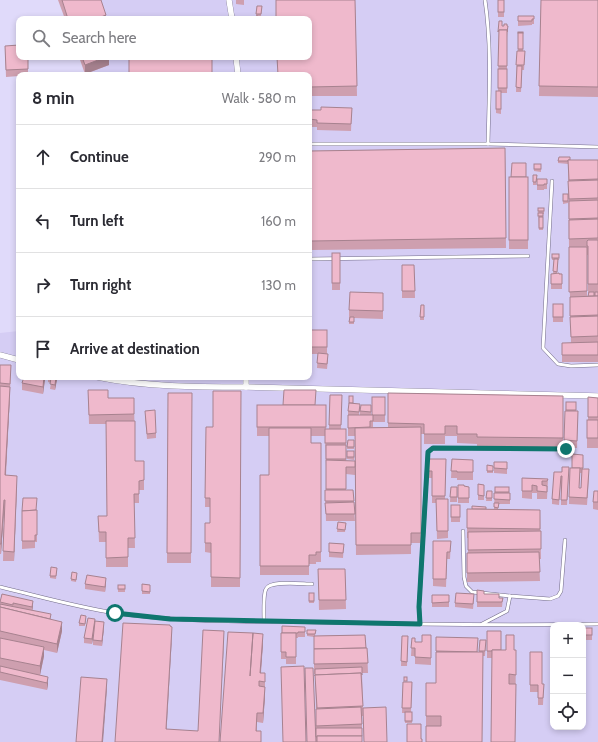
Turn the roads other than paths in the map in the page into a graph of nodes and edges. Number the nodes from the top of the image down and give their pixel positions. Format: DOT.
graph roads {
  1 [pos="229,0"];
  2 [pos="485,0"];
  3 [pos="232,16"];
  4 [pos="236,60"];
  5 [pos="238,72"];
  6 [pos="312,144"];
  7 [pos="488,144"];
  8 [pos="598,147"];
  9 [pos="552,180"];
  10 [pos="528,256"];
  11 [pos="312,259"];
  12 [pos="0,355"];
  13 [pos="16,359"];
  14 [pos="598,365"];
  15 [pos="114,380"];
  16 [pos="246,380"];
  17 [pos="246,387"];
  18 [pos="598,396"];
  19 [pos="566,449"];
  20 [pos="463,531"];
  21 [pos="565,540"];
  22 [pos="312,584"];
  23 [pos="0,587"];
  24 [pos="510,596"];
  25 [pos="264,621"];
  26 [pos="420,624"];
  27 [pos="598,624"];
  28 [pos="481,625"];
  1 -- 3 [label="street"];
  2 -- 7 [label="lane"];
  4 -- 5 [label="street"];
  6 -- 7 [label="lane"];
  7 -- 8 [label="lane"];
  9 -- 14 [label="lane"];
  10 -- 11 [label="lane"];
  12 -- 13 [label="street"];
  15 -- 17 [label="street"];
  16 -- 17 [label="street"];
  17 -- 18 [label="street"];
  19 -- 26 [label="lane"];
  20 -- 24 [label="lane"];
  21 -- 24 [label="lane"];
  22 -- 25 [label="lane"];
  23 -- 25 [label="lane"];
  24 -- 28 [label="lane"];
  25 -- 26 [label="lane"];
  26 -- 28 [label="lane"];
  27 -- 28 [label="lane"];
}
